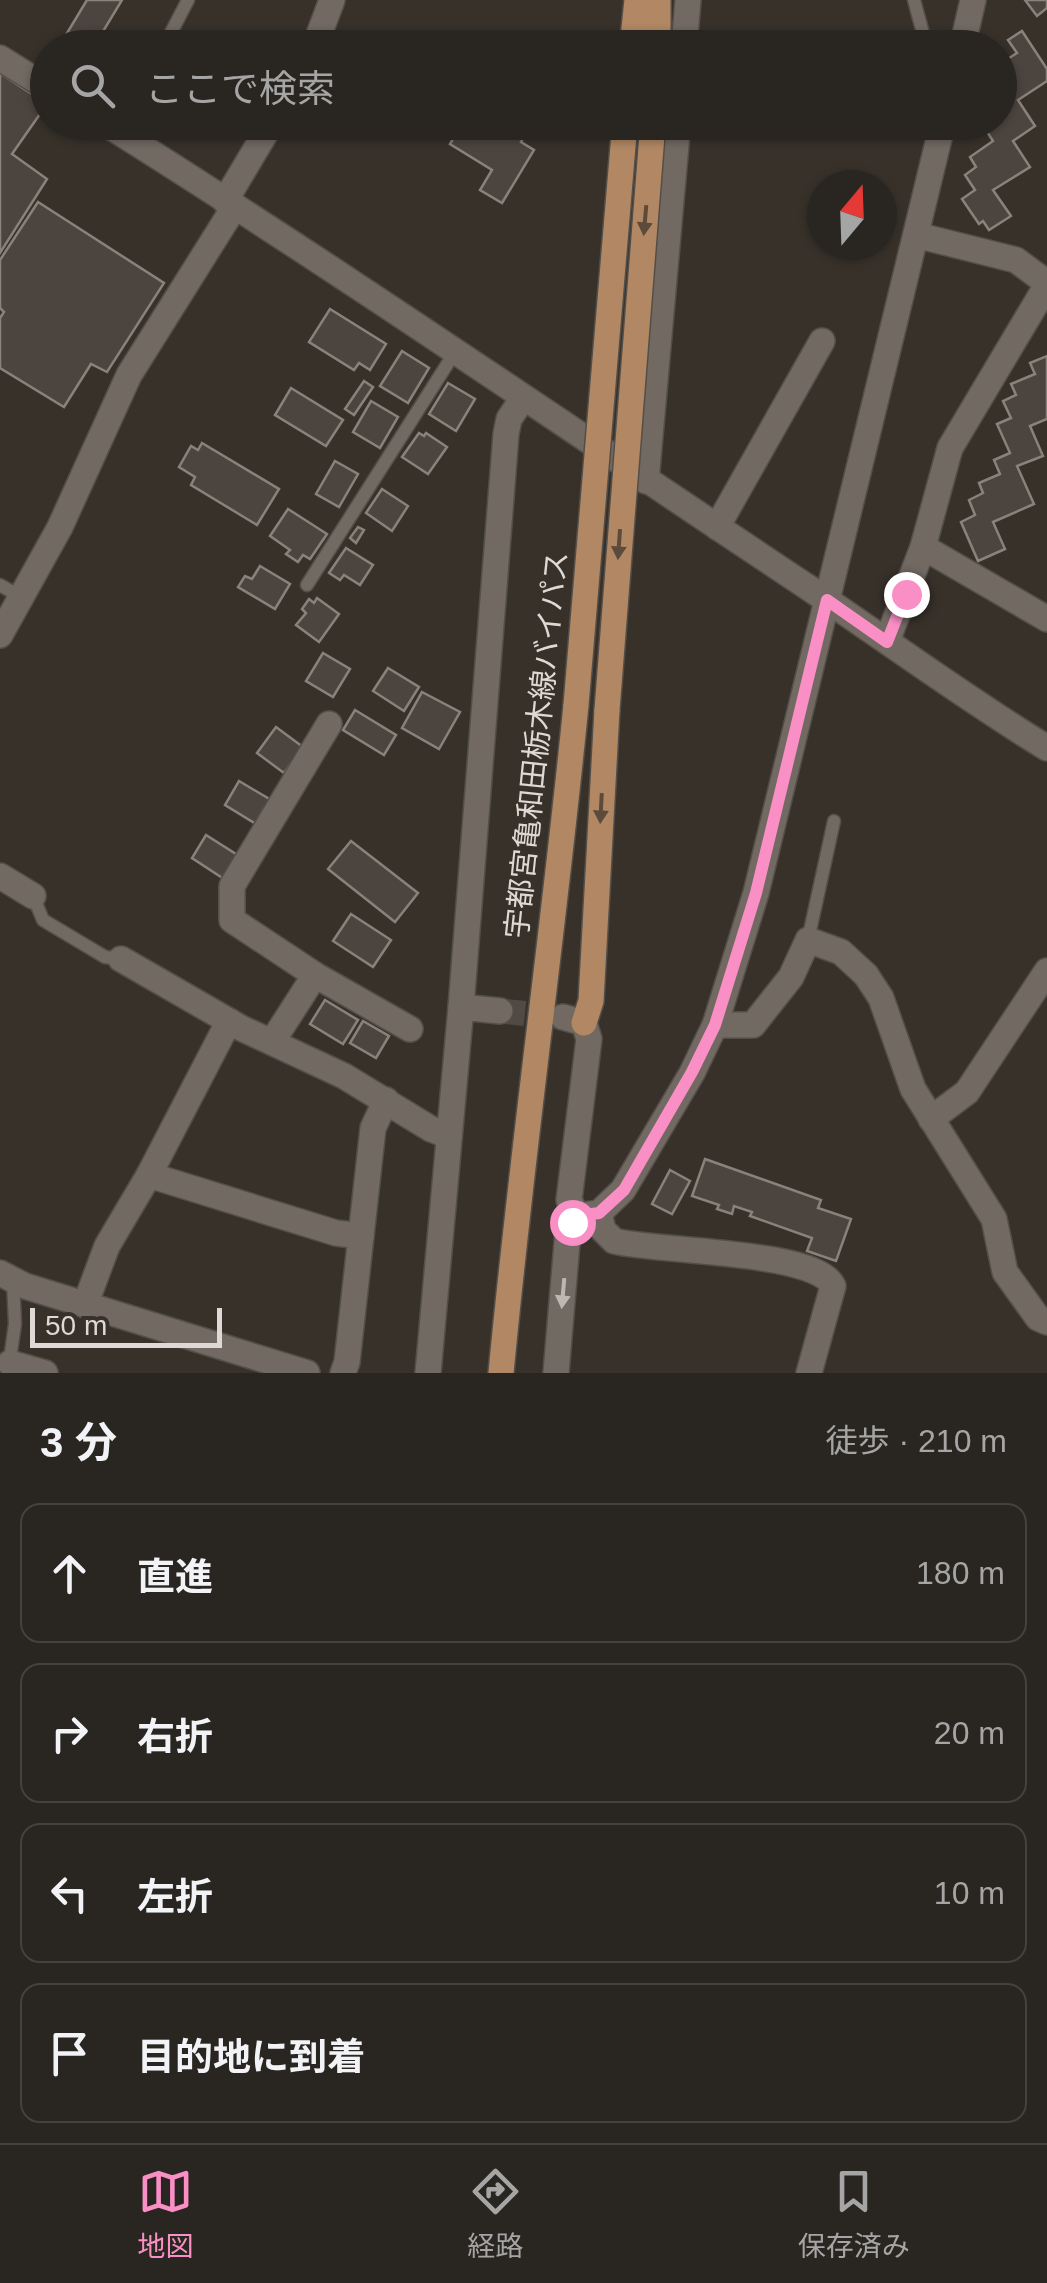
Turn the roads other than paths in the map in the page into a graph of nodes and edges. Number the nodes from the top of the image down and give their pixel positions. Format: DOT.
graph roads {
  1 [pos="188,0"];
  2 [pos="332,0"];
  3 [pos="637,0"];
  4 [pos="658,0"];
  5 [pos="688,0"];
  6 [pos="914,0"];
  7 [pos="973,0"];
  8 [pos="172,30"];
  9 [pos="321,30"];
  10 [pos="634,30"];
  11 [pos="658,30"];
  12 [pos="686,30"];
  13 [pos="922,30"];
  14 [pos="966,30"];
  15 [pos="0,58"];
  16 [pos="30,77"];
  17 [pos="136,140"];
  18 [pos="263,140"];
  19 [pos="623,140"];
  20 [pos="651,140"];
  21 [pos="676,140"];
  22 [pos="940,140"];
  23 [pos="230,204"];
  24 [pos="916,235"];
  25 [pos="1047,284"];
  26 [pos="822,341"];
  27 [pos="455,352"];
  28 [pos="523,398"];
  29 [pos="646,481"];
  30 [pos="716,527"];
  31 [pos="923,547"];
  32 [pos="307,586"];
  33 [pos="11,591"];
  34 [pos="827,600"];
  35 [pos="1047,619"];
  36 [pos="0,635"];
  37 [pos="887,642"];
  38 [pos="329,724"];
  39 [pos="1047,748"];
  40 [pos="834,821"];
  41 [pos="0,876"];
  42 [pos="33,896"];
  43 [pos="808,940"];
  44 [pos="121,959"];
  45 [pos="1047,971"];
  46 [pos="315,975"];
  47 [pos="461,1006"];
  48 [pos="500,1010"];
  49 [pos="574,1020"];
  50 [pos="229,1021"];
  51 [pos="715,1025"];
  52 [pos="410,1029"];
  53 [pos="272,1042"];
  54 [pos="386,1100"];
  55 [pos="932,1119"];
  56 [pos="449,1136"];
  57 [pos="149,1174"];
  58 [pos="588,1214"];
  59 [pos="361,1236"];
  60 [pos="6,1277"];
  61 [pos="85,1305"];
  62 [pos="1047,1322"];
  63 [pos="8,1368"];
  64 [pos="45,1373"];
  65 [pos="305,1373"];
  66 [pos="343,1373"];
  67 [pos="428,1373"];
  68 [pos="501,1373"];
  69 [pos="556,1373"];
  70 [pos="810,1373"];
  1 -- 8 [label="lane"];
  2 -- 9 [label="street"];
  3 -- 10 [label="main road"];
  4 -- 11 [label="main road"];
  5 -- 12 [label="street"];
  6 -- 13 [label="lane"];
  7 -- 14 [label="street"];
  15 -- 16 [label="street"];
  17 -- 23 [label="street"];
  18 -- 23 [label="street"];
  19 -- 68 [label="main road, 宇都宮亀和田栃木線バイパス, bridge"];
  20 -- 49 [label="main road, one-way, bridge"];
  21 -- 29 [label="street"];
  22 -- 24 [label="street"];
  23 -- 27 [label="street"];
  23 -- 33 [label="street"];
  24 -- 25 [label="street"];
  24 -- 34 [label="street"];
  25 -- 31 [label="street"];
  26 -- 30 [label="street"];
  27 -- 28 [label="street"];
  27 -- 32 [label="lane"];
  28 -- 29 [label="street"];
  28 -- 47 [label="street"];
  29 -- 30 [label="street"];
  30 -- 34 [label="street"];
  31 -- 35 [label="street"];
  31 -- 37 [label="street"];
  33 -- 36 [label="street"];
  34 -- 37 [label="street"];
  34 -- 51 [label="street"];
  37 -- 39 [label="street"];
  38 -- 46 [label="street"];
  40 -- 43 [label="lane"];
  41 -- 42 [label="street"];
  42 -- 44 [label="lane"];
  43 -- 51 [label="street"];
  43 -- 55 [label="street"];
  44 -- 50 [label="street"];
  45 -- 55 [label="street"];
  46 -- 52 [label="street"];
  46 -- 53 [label="street"];
  47 -- 48 [label="street"];
  47 -- 56 [label="street"];
  49 -- 58 [label="street"];
  50 -- 53 [label="street"];
  50 -- 57 [label="street"];
  51 -- 58 [label="street"];
  53 -- 54 [label="street"];
  54 -- 56 [label="street"];
  54 -- 59 [label="street"];
  55 -- 62 [label="street"];
  56 -- 67 [label="street"];
  57 -- 59 [label="street"];
  57 -- 61 [label="street"];
  58 -- 69 [label="street, one-way"];
  58 -- 70 [label="street"];
  59 -- 66 [label="street"];
  60 -- 61 [label="street"];
  60 -- 63 [label="lane"];
  61 -- 65 [label="street"];
  63 -- 64 [label="street"];
}
